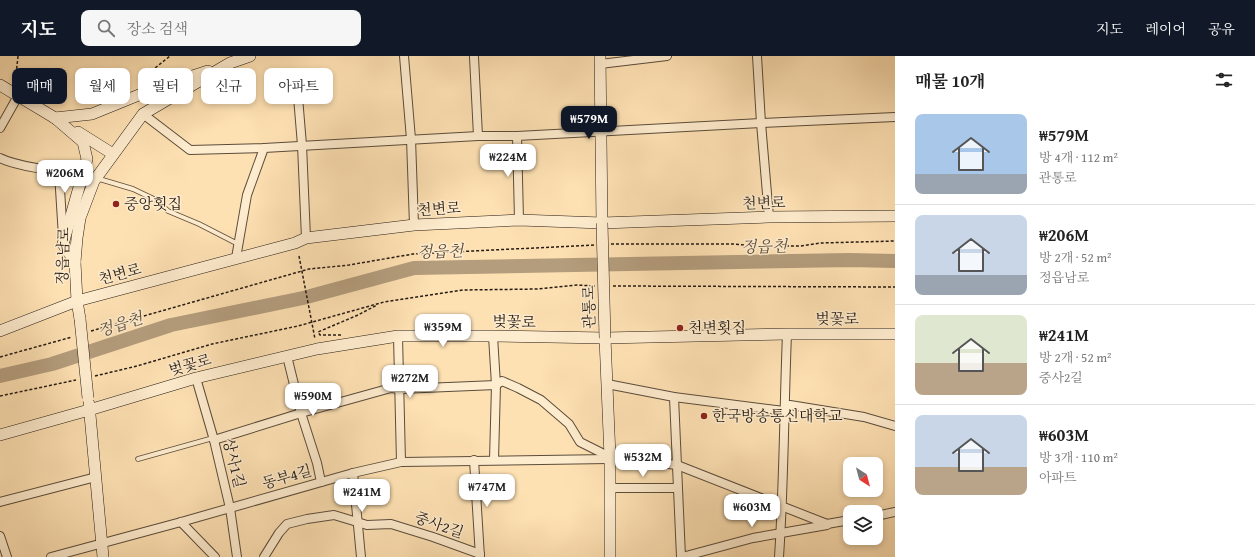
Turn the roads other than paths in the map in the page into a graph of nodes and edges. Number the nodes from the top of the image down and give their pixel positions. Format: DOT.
graph roads {
  1 [pos="250,56"];
  2 [pos="404,56"];
  3 [pos="667,56"];
  4 [pos="757,56"];
  5 [pos="474,57"];
  6 [pos="600,60"];
  7 [pos="230,63"];
  8 [pos="0,85"];
  9 [pos="12,92"];
  10 [pos="14,104"];
  11 [pos="31,104"];
  12 [pos="299,104"];
  13 [pos="142,114"];
  14 [pos="895,117"];
  15 [pos="55,118"];
  16 [pos="760,122"];
  17 [pos="0,128"];
  18 [pos="601,130"];
  19 [pos="478,136"];
  20 [pos="517,136"];
  21 [pos="411,140"];
  22 [pos="302,145"];
  23 [pos="264,148"];
  24 [pos="113,154"];
  25 [pos="0,158"];
  26 [pos="96,178"];
  27 [pos="895,216"];
  28 [pos="769,218"];
  29 [pos="519,220"];
  30 [pos="602,223"];
  31 [pos="414,225"];
  32 [pos="306,238"];
  33 [pos="63,244"];
  34 [pos="238,244"];
  35 [pos="236,258"];
  36 [pos="75,262"];
  37 [pos="77,301"];
  38 [pos="0,330"];
  39 [pos="787,334"];
  40 [pos="895,334"];
  41 [pos="398,336"];
  42 [pos="493,336"];
  43 [pos="605,338"];
  44 [pos="287,356"];
  45 [pos="196,378"];
  46 [pos="607,384"];
  47 [pos="496,385"];
  48 [pos="400,389"];
  49 [pos="674,397"];
  50 [pos="89,410"];
  51 [pos="784,411"];
  52 [pos="301,413"];
  53 [pos="895,426"];
  54 [pos="0,435"];
  55 [pos="213,439"];
  56 [pos="609,458"];
  57 [pos="138,460"];
  58 [pos="474,460"];
  59 [pos="494,460"];
  60 [pos="401,462"];
  61 [pos="676,465"];
  62 [pos="353,473"];
  63 [pos="96,477"];
  64 [pos="321,482"];
  65 [pos="610,488"];
  66 [pos="677,488"];
  67 [pos="0,502"];
  68 [pos="782,507"];
  69 [pos="230,508"];
  70 [pos="895,512"];
  71 [pos="883,515"];
  72 [pos="843,521"];
  73 [pos="181,522"];
  74 [pos="358,522"];
  75 [pos="827,524"];
  76 [pos="780,534"];
  77 [pos="0,536"];
  78 [pos="101,544"];
  79 [pos="480,556"];
  80 [pos="7,557"];
  81 [pos="51,557"];
  82 [pos="102,557"];
  83 [pos="215,557"];
  84 [pos="237,557"];
  85 [pos="264,557"];
  86 [pos="361,557"];
  87 [pos="610,557"];
  88 [pos="681,557"];
  89 [pos="778,557"];
  1 -- 7 [label="street, 정읍남로"];
  2 -- 21 [label="street"];
  3 -- 6 [label="street"];
  4 -- 16 [label="street"];
  5 -- 19 [label="street"];
  6 -- 18 [label="street, 관통로"];
  7 -- 13 [label="street, 정읍남로"];
  7 -- 15 [label="street"];
  8 -- 9 [label="street"];
  10 -- 17 [label="street"];
  11 -- 15 [label="street"];
  12 -- 22 [label="street"];
  13 -- 23 [label="street"];
  13 -- 24 [label="street, 정읍남로"];
  14 -- 16 [label="street"];
  15 -- 24 [label="street"];
  15 -- 33 [label="street"];
  16 -- 18 [label="street"];
  16 -- 28 [label="street"];
  18 -- 20 [label="street"];
  18 -- 30 [label="street, 관통로"];
  19 -- 20 [label="street"];
  19 -- 21 [label="street"];
  20 -- 29 [label="street"];
  21 -- 22 [label="street"];
  21 -- 31 [label="street"];
  22 -- 23 [label="street"];
  22 -- 32 [label="street"];
  23 -- 34 [label="street"];
  24 -- 26 [label="street, 정읍남로"];
  25 -- 33 [label="street"];
  26 -- 34 [label="lane"];
  26 -- 36 [label="street, 정읍남로"];
  27 -- 28 [label="street, 천변로"];
  28 -- 30 [label="street, 천변로"];
  29 -- 30 [label="street, 천변로"];
  29 -- 31 [label="street, 천변로"];
  30 -- 43 [label="street, 관통로, bridge"];
  31 -- 32 [label="street, 천변로"];
  32 -- 35 [label="street, 천변로"];
  33 -- 36 [label="street"];
  34 -- 35 [label="street"];
  35 -- 37 [label="street, 천변로"];
  36 -- 37 [label="street, 정읍남로"];
  37 -- 38 [label="street, 천변로"];
  37 -- 50 [label="street, 정읍남로, bridge"];
  39 -- 40 [label="street, 벚꽃로"];
  39 -- 43 [label="street, 벚꽃로"];
  39 -- 51 [label="street"];
  41 -- 42 [label="street, 벚꽃로"];
  41 -- 44 [label="street, 벚꽃로"];
  41 -- 48 [label="street"];
  42 -- 43 [label="street, 벚꽃로"];
  42 -- 47 [label="street"];
  43 -- 46 [label="street, 관통로"];
  44 -- 45 [label="street, 벚꽃로"];
  44 -- 52 [label="street"];
  45 -- 50 [label="street, 벚꽃로"];
  45 -- 55 [label="street, 상사1길"];
  46 -- 49 [label="street"];
  46 -- 56 [label="street, 관통로"];
  47 -- 48 [label="street"];
  47 -- 56 [label="street"];
  47 -- 59 [label="street"];
  48 -- 52 [label="street"];
  48 -- 60 [label="street"];
  49 -- 51 [label="street"];
  49 -- 61 [label="street"];
  50 -- 54 [label="street, 벚꽃로"];
  50 -- 63 [label="street, 정읍남로"];
  51 -- 53 [label="street"];
  51 -- 68 [label="street"];
  52 -- 55 [label="street"];
  52 -- 64 [label="street"];
  55 -- 57 [label="lane"];
  55 -- 69 [label="street, 상사1길"];
  56 -- 59 [label="street, 동부4길"];
  56 -- 61 [label="street"];
  56 -- 65 [label="street, 관통로"];
  58 -- 59 [label="street, 동부4길"];
  58 -- 60 [label="street, 동부4길"];
  58 -- 79 [label="street"];
  60 -- 62 [label="street, 동부4길"];
  61 -- 66 [label="street"];
  61 -- 68 [label="street"];
  62 -- 64 [label="street, 동부4길"];
  62 -- 74 [label="street"];
  63 -- 67 [label="street"];
  63 -- 78 [label="street, 정읍남로"];
  64 -- 69 [label="street, 동부4길"];
  65 -- 66 [label="street"];
  65 -- 87 [label="street, 관통로"];
  66 -- 88 [label="street"];
  68 -- 75 [label="street"];
  68 -- 76 [label="street"];
  69 -- 73 [label="street, 동부4길"];
  69 -- 84 [label="street, 상사1길"];
  70 -- 71 [label="street"];
  72 -- 75 [label="street"];
  73 -- 78 [label="street, 동부4길"];
  73 -- 83 [label="street"];
  74 -- 79 [label="street, 중사2길"];
  74 -- 85 [label="street, 중사2길"];
  74 -- 86 [label="street"];
  75 -- 76 [label="street"];
  76 -- 88 [label="street"];
  76 -- 89 [label="street"];
  77 -- 80 [label="street"];
  78 -- 81 [label="street, 동부4길"];
  78 -- 82 [label="street, 정읍남로"];
}
